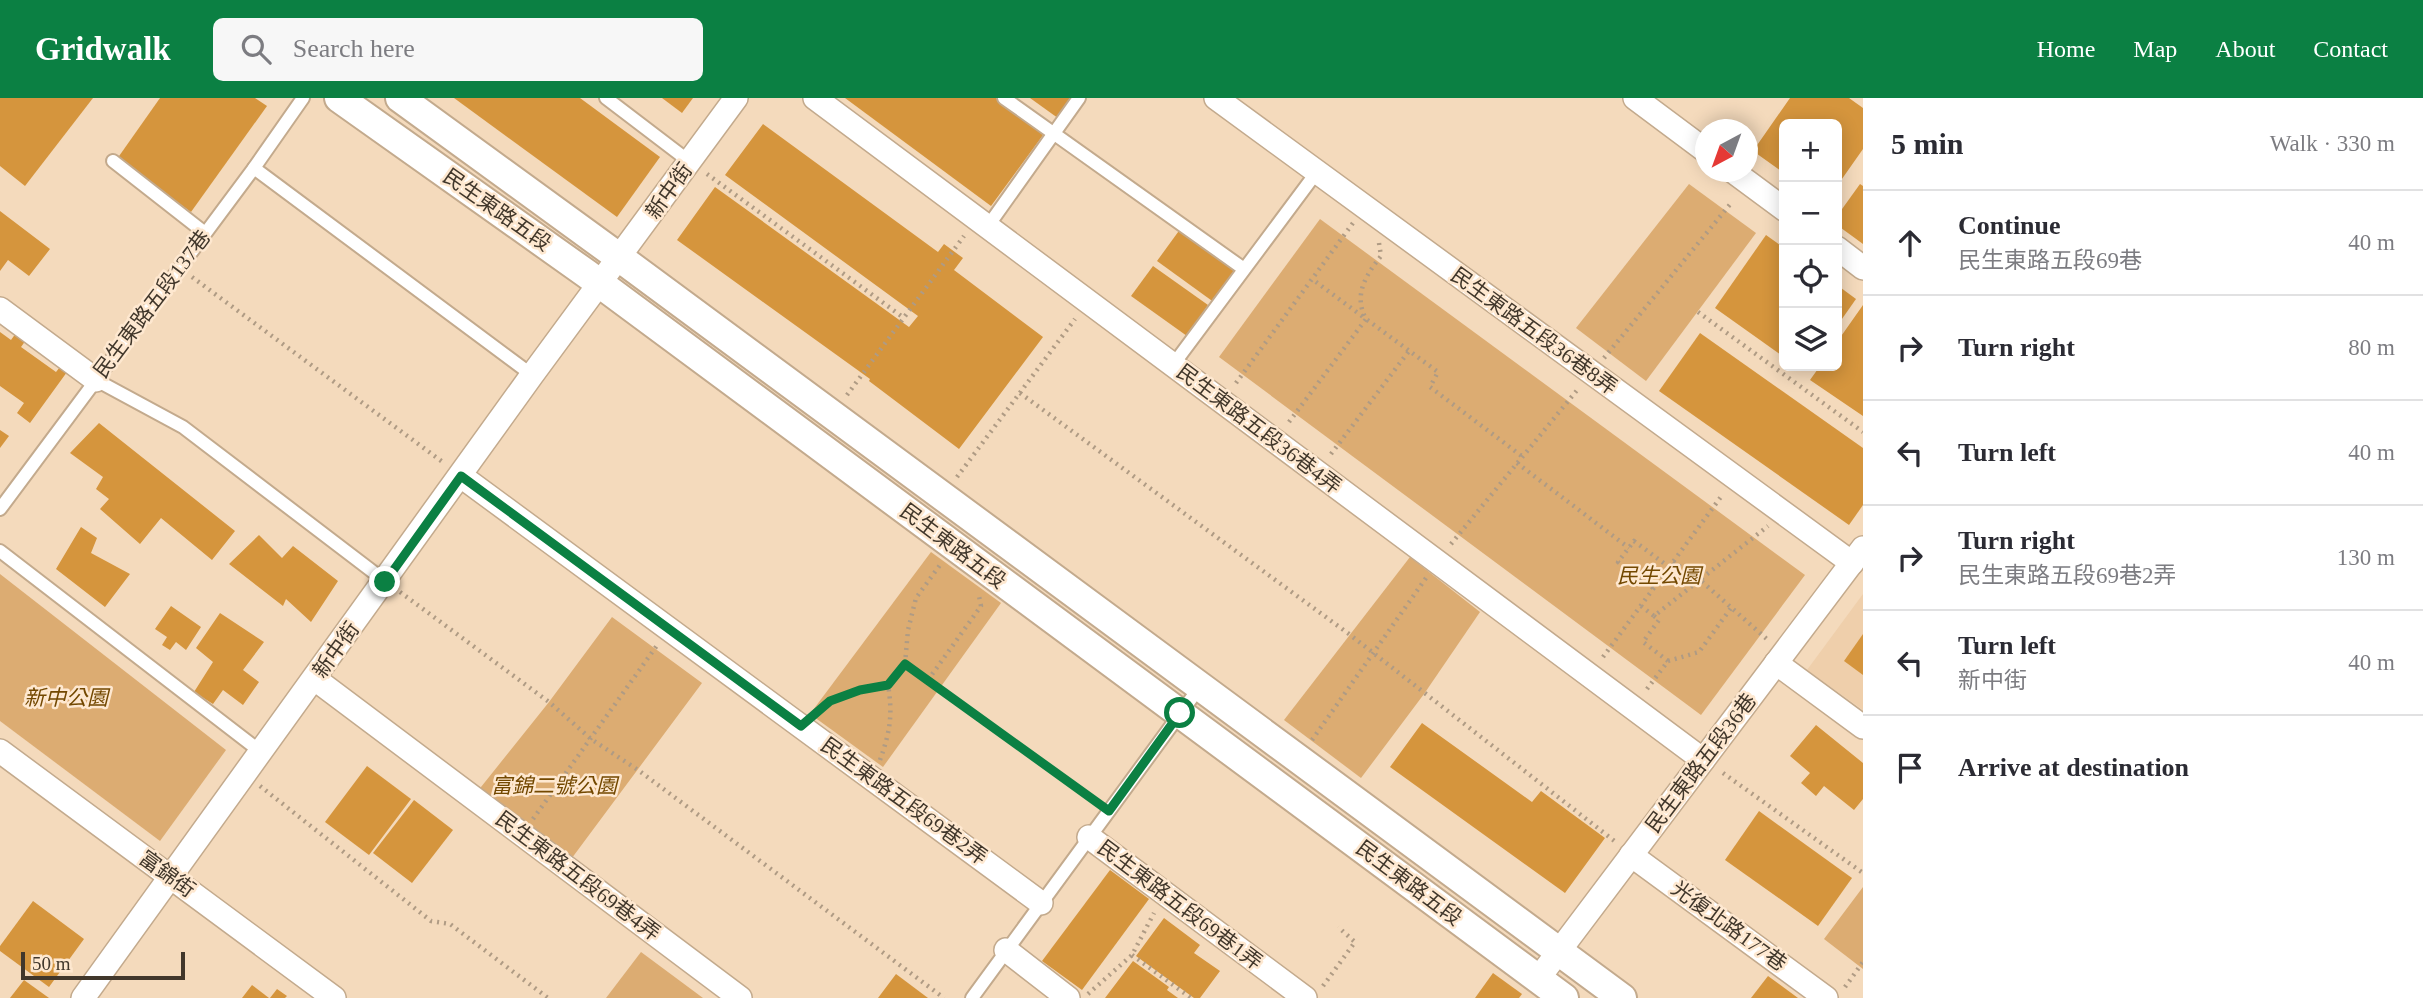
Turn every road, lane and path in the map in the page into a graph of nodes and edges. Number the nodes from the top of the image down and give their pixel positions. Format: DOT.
graph roads {
  1 [pos="303,98"];
  2 [pos="339,98"];
  3 [pos="400,98"];
  4 [pos="606,98"];
  5 [pos="736,98"];
  6 [pos="815,98"];
  7 [pos="1004,98"];
  8 [pos="1079,98"];
  9 [pos="1216,98"];
  10 [pos="1635,98"];
  11 [pos="1054,133"];
  12 [pos="1695,142"];
  13 [pos="113,162"];
  14 [pos="690,162"];
  15 [pos="254,169"];
  16 [pos="1316,173"];
  17 [pos="1748,182"];
  18 [pos="1732,202"];
  19 [pos="1779,205"];
  20 [pos="982,222"];
  21 [pos="1354,222"];
  22 [pos="205,233"];
  23 [pos="1379,241"];
  24 [pos="1842,252"];
  25 [pos="620,258"];
  26 [pos="180,267"];
  27 [pos="1863,268"];
  28 [pos="1244,270"];
  29 [pos="1312,279"];
  30 [pos="599,284"];
  31 [pos="1088,301"];
  32 [pos="0,309"];
  33 [pos="1698,312"];
  34 [pos="904,318"];
  35 [pos="1366,319"];
  36 [pos="1409,351"];
  37 [pos="1601,361"];
  38 [pos="1174,365"];
  39 [pos="533,374"];
  40 [pos="96,380"];
  41 [pos="1236,383"];
  42 [pos="1581,386"];
  43 [pos="1020,393"];
  44 [pos="844,399"];
  45 [pos="1289,422"];
  46 [pos="1863,432"];
  47 [pos="1331,454"];
  48 [pos="1523,457"];
  49 [pos="1517,463"];
  50 [pos="461,476"];
  51 [pos="953,482"];
  52 [pos="1726,490"];
  53 [pos="0,509"];
  54 [pos="1772,524"];
  55 [pos="1451,544"];
  56 [pos="1629,548"];
  57 [pos="0,551"];
  58 [pos="1858,555"];
  59 [pos="1671,564"];
  60 [pos="940,565"];
  61 [pos="1430,572"];
  62 [pos="1699,579"];
  63 [pos="385,582"];
  64 [pos="1653,588"];
  65 [pos="976,592"];
  66 [pos="1641,606"];
  67 [pos="1731,608"];
  68 [pos="1654,615"];
  69 [pos="669,629"];
  70 [pos="1769,641"];
  71 [pos="1374,654"];
  72 [pos="1603,657"];
  73 [pos="1668,661"];
  74 [pos="1776,663"];
  75 [pos="905,664"];
  76 [pos="315,679"];
  77 [pos="928,680"];
  78 [pos="888,685"];
  79 [pos="1199,688"];
  80 [pos="1647,689"];
  81 [pos="1180,713"];
  82 [pos="801,726"];
  83 [pos="1863,727"];
  84 [pos="591,739"];
  85 [pos="1308,747"];
  86 [pos="0,751"];
  87 [pos="261,752"];
  88 [pos="1703,760"];
  89 [pos="1723,773"];
  90 [pos="244,774"];
  91 [pos="873,778"];
  92 [pos="1109,811"];
  93 [pos="523,834"];
  94 [pos="1089,837"];
  95 [pos="1625,850"];
  96 [pos="1863,873"];
  97 [pos="170,877"];
  98 [pos="1164,893"];
  99 [pos="1041,902"];
  100 [pos="1338,927"];
  101 [pos="1006,950"];
  102 [pos="1559,951"];
  103 [pos="1132,955"];
  104 [pos="1863,962"];
  105 [pos="1538,979"];
  106 [pos="1314,992"];
  107 [pos="1835,993"];
  108 [pos="83,998"];
  109 [pos="334,998"];
  110 [pos="548,998"];
  111 [pos="740,998"];
  112 [pos="944,998"];
  113 [pos="972,998"];
  114 [pos="1068,998"];
  115 [pos="1086,998"];
  116 [pos="1191,998"];
  117 [pos="1564,998"];
  118 [pos="1622,998"];
  1 -- 15 [label="lane, 民生東路五段137巷"];
  2 -- 30 [label="street, 民生東路五段"];
  3 -- 25 [label="street, 民生東路五段"];
  4 -- 14 [label="lane"];
  5 -- 14 [label="street, 新中街"];
  6 -- 20 [label="street, 民生東路五段36巷4弄"];
  7 -- 11 [label="lane"];
  8 -- 11 [label="lane"];
  9 -- 16 [label="street, 民生東路五段36巷8弄"];
  10 -- 12 [label="street"];
  11 -- 20 [label="lane"];
  11 -- 28 [label="lane"];
  13 -- 22 [label="lane"];
  14 -- 25 [label="street, 新中街"];
  14 -- 34 [label="path"];
  15 -- 22 [label="lane, 民生東路五段137巷"];
  15 -- 39 [label="lane"];
  16 -- 28 [label="lane"];
  16 -- 58 [label="street, 民生東路五段36巷8弄"];
  17 -- 19 [label="street"];
  18 -- 37 [label="path"];
  20 -- 31 [label="street, 民生東路五段36巷4弄"];
  20 -- 34 [label="path"];
  21 -- 29 [label="path"];
  22 -- 26 [label="lane, 民生東路五段137巷"];
  23 -- 35 [label="path"];
  24 -- 27 [label="street"];
  25 -- 30 [label="street, 新中街"];
  25 -- 79 [label="street, 民生東路五段"];
  26 -- 40 [label="lane, 民生東路五段137巷"];
  26 -- 50 [label="path"];
  28 -- 38 [label="lane"];
  29 -- 35 [label="path"];
  29 -- 41 [label="path"];
  30 -- 39 [label="street, 新中街"];
  30 -- 81 [label="street, 民生東路五段"];
  31 -- 38 [label="street, 民生東路五段36巷4弄"];
  31 -- 43 [label="path"];
  32 -- 40 [label="street"];
  33 -- 46 [label="path"];
  34 -- 44 [label="path"];
  35 -- 36 [label="path"];
  35 -- 45 [label="path"];
  36 -- 47 [label="path"];
  36 -- 48 [label="path"];
  38 -- 88 [label="street, 民生東路五段36巷4弄"];
  39 -- 50 [label="street, 新中街"];
  40 -- 53 [label="lane, 民生東路五段137巷"];
  40 -- 63 [label="lane"];
  42 -- 48 [label="path"];
  43 -- 51 [label="path"];
  43 -- 71 [label="path"];
  48 -- 49 [label="path"];
  49 -- 55 [label="path"];
  49 -- 56 [label="path"];
  50 -- 63 [label="street, 新中街"];
  50 -- 69 [label="street, 民生東路五段69巷2弄"];
  52 -- 59 [label="path"];
  54 -- 62 [label="path"];
  56 -- 59 [label="path"];
  56 -- 64 [label="path"];
  57 -- 87 [label="lane"];
  58 -- 74 [label="street, 民生東路五段36巷"];
  59 -- 62 [label="path"];
  59 -- 64 [label="path"];
  60 -- 75 [label="path"];
  61 -- 71 [label="path"];
  62 -- 67 [label="path"];
  62 -- 68 [label="path"];
  63 -- 76 [label="street, 新中街"];
  63 -- 84 [label="path"];
  64 -- 66 [label="path"];
  65 -- 77 [label="path"];
  66 -- 68 [label="path"];
  66 -- 72 [label="path"];
  67 -- 70 [label="path"];
  67 -- 73 [label="path"];
  68 -- 73 [label="path"];
  69 -- 82 [label="street, 民生東路五段69巷2弄"];
  69 -- 84 [label="path"];
  71 -- 85 [label="path"];
  71 -- 95 [label="path"];
  73 -- 80 [label="path"];
  74 -- 83 [label="street"];
  74 -- 88 [label="street, 民生東路五段36巷"];
  75 -- 77 [label="path"];
  75 -- 78 [label="path"];
  76 -- 87 [label="street, 新中街"];
  76 -- 93 [label="street, 民生東路五段69巷4弄"];
  77 -- 92 [label="path"];
  78 -- 82 [label="path"];
  78 -- 91 [label="path"];
  79 -- 81 [label="lane"];
  79 -- 102 [label="street, 民生東路五段"];
  81 -- 92 [label="lane"];
  81 -- 105 [label="street, 民生東路五段"];
  82 -- 91 [label="street, 民生東路五段69巷2弄"];
  84 -- 93 [label="path"];
  84 -- 112 [label="path"];
  86 -- 97 [label="street, 富錦街"];
  87 -- 90 [label="street, 新中街"];
  88 -- 95 [label="street, 民生東路五段36巷"];
  89 -- 96 [label="path"];
  90 -- 97 [label="street, 新中街"];
  90 -- 110 [label="path"];
  91 -- 99 [label="street, 民生東路五段69巷2弄"];
  92 -- 94 [label="lane"];
  93 -- 111 [label="street, 民生東路五段69巷4弄"];
  94 -- 98 [label="street, 民生東路五段69巷1弄"];
  94 -- 99 [label="lane"];
  95 -- 102 [label="street, 民生東路五段36巷"];
  95 -- 107 [label="street, 光復北路177巷"];
  97 -- 108 [label="street, 新中街"];
  97 -- 109 [label="street, 富錦街"];
  98 -- 103 [label="path"];
  98 -- 106 [label="street, 民生東路五段69巷1弄"];
  99 -- 101 [label="lane"];
  100 -- 106 [label="path"];
  101 -- 113 [label="lane"];
  101 -- 114 [label="street"];
  102 -- 105 [label="street, 民生東路五段36巷"];
  102 -- 118 [label="street, 民生東路五段"];
  103 -- 115 [label="path"];
  103 -- 116 [label="path"];
  104 -- 107 [label="path"];
  105 -- 117 [label="street, 民生東路五段"];
}
